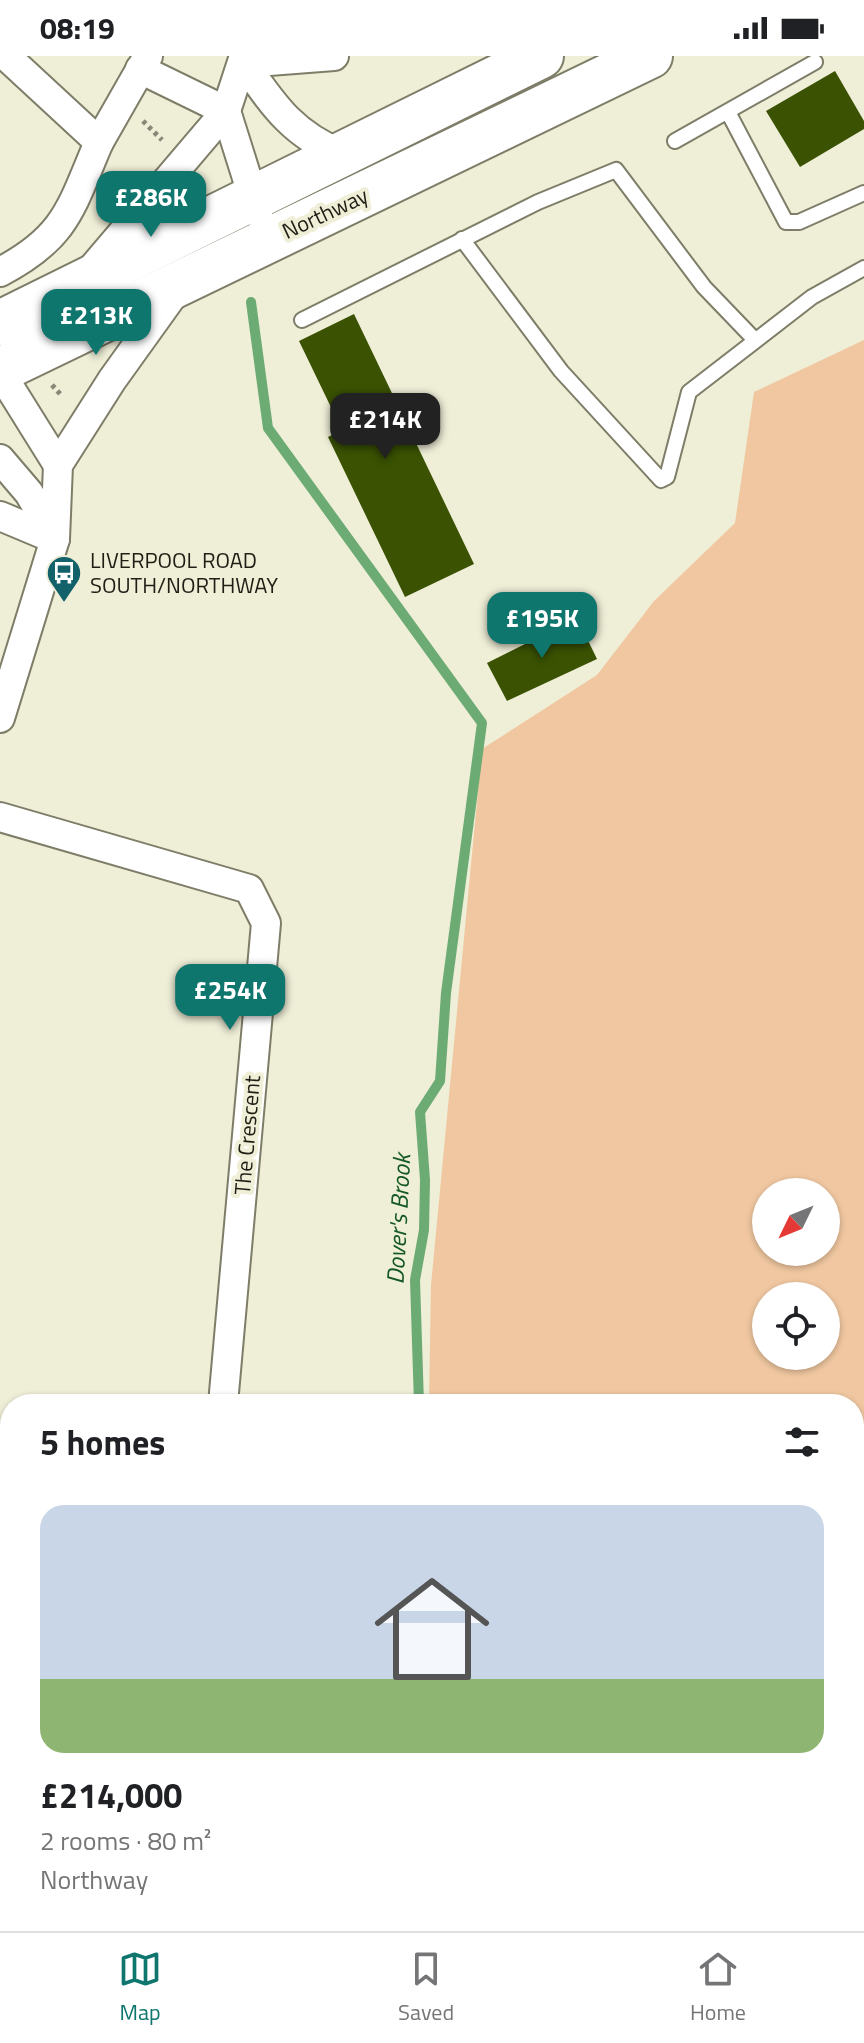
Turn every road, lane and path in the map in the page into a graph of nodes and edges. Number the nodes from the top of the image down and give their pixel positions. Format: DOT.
graph roads {
  1 [pos="6,56"];
  2 [pos="334,56"];
  3 [pos="541,56"];
  4 [pos="650,56"];
  5 [pos="244,59"];
  6 [pos="144,62"];
  7 [pos="815,62"];
  8 [pos="226,111"];
  9 [pos="728,112"];
  10 [pos="675,141"];
  11 [pos="99,142"];
  12 [pos="343,155"];
  13 [pos="864,193"];
  14 [pos="261,219"];
  15 [pos="462,239"];
  16 [pos="864,268"];
  17 [pos="0,272"];
  18 [pos="182,282"];
  19 [pos="79,284"];
  20 [pos="302,320"];
  21 [pos="0,323"];
  22 [pos="754,339"];
  23 [pos="0,371"];
  24 [pos="0,459"];
  25 [pos="58,465"];
  26 [pos="0,516"];
  27 [pos="55,539"];
  28 [pos="0,718"];
  29 [pos="0,817"];
  30 [pos="224,1394"];
  1 -- 11 [label="street"];
  2 -- 5 [label="street"];
  3 -- 12 [label="highway, Northway"];
  4 -- 14 [label="highway, Northway"];
  5 -- 8 [label="street"];
  5 -- 12 [label="street"];
  6 -- 8 [label="street"];
  6 -- 11 [label="street"];
  7 -- 9 [label="lane"];
  8 -- 14 [label="street"];
  8 -- 19 [label="street"];
  9 -- 10 [label="lane"];
  9 -- 13 [label="lane"];
  11 -- 17 [label="street"];
  12 -- 14 [label="highway, Northway"];
  14 -- 18 [label="highway, Northway"];
  14 -- 19 [label="highway, Northway"];
  15 -- 20 [label="lane"];
  15 -- 22 [label="lane"];
  15 -- 22 [label="lane"];
  16 -- 22 [label="lane"];
  18 -- 23 [label="highway, Northway"];
  18 -- 25 [label="street"];
  19 -- 21 [label="highway, Northway"];
  23 -- 25 [label="street"];
  24 -- 27 [label="street"];
  25 -- 27 [label="street"];
  26 -- 27 [label="street"];
  27 -- 28 [label="street"];
  29 -- 30 [label="street, The Crescent"];
}
